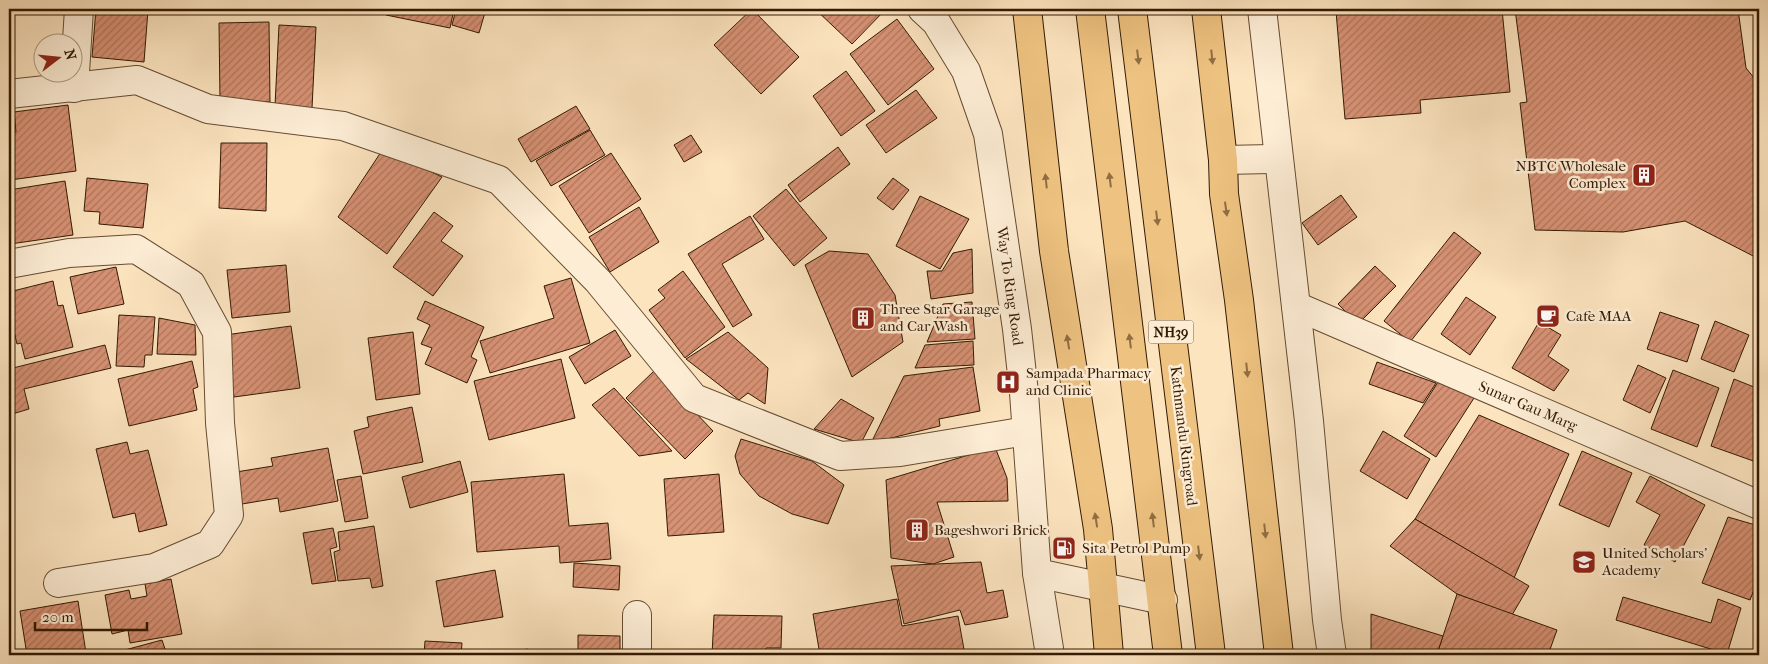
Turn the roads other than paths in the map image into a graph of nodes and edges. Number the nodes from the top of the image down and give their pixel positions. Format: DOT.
graph roads {
  1 [pos="79,9"];
  2 [pos="922,9"];
  3 [pos="1027,9"];
  4 [pos="1090,9"];
  5 [pos="1132,9"];
  6 [pos="1206,9"];
  7 [pos="1262,9"];
  8 [pos="74,88"];
  9 [pos="9,94"];
  10 [pos="1278,159"];
  11 [pos="1223,160"];
  12 [pos="9,264"];
  13 [pos="1296,306"];
  14 [pos="1026,431"];
  15 [pos="1759,505"];
  16 [pos="1037,573"];
  17 [pos="58,583"];
  18 [pos="1104,587"];
  19 [pos="1163,600"];
  20 [pos="636,615"];
  21 [pos="637,655"];
  22 [pos="1050,655"];
  23 [pos="1109,655"];
  24 [pos="1168,655"];
  25 [pos="1211,655"];
  26 [pos="1279,655"];
  27 [pos="1332,655"];
  1 -- 8 [label="street"];
  2 -- 14 [label="street, Way To Ring Road"];
  18 -- 3 [label="main road, one-way"];
  19 -- 4 [label="main road, NH39, one-way"];
  5 -- 25 [label="main road, Kathmandu Ringroad / NH39, one-way"];
  6 -- 11 [label="main road, one-way"];
  7 -- 10 [label="street"];
  8 -- 9 [label="street"];
  8 -- 14 [label="street"];
  10 -- 11 [label="street"];
  10 -- 13 [label="street"];
  11 -- 26 [label="main road, one-way"];
  12 -- 17 [label="street"];
  13 -- 15 [label="street, Sunar Gau Marg"];
  13 -- 27 [label="street"];
  14 -- 16 [label="street, Way To Ring Road"];
  16 -- 18 [label="street"];
  16 -- 22 [label="street, Way To Ring Road"];
  18 -- 19 [label="street"];
  18 -- 23 [label="main road"];
  19 -- 24 [label="main road, NH39"];
  20 -- 21 [label="street"];
}
